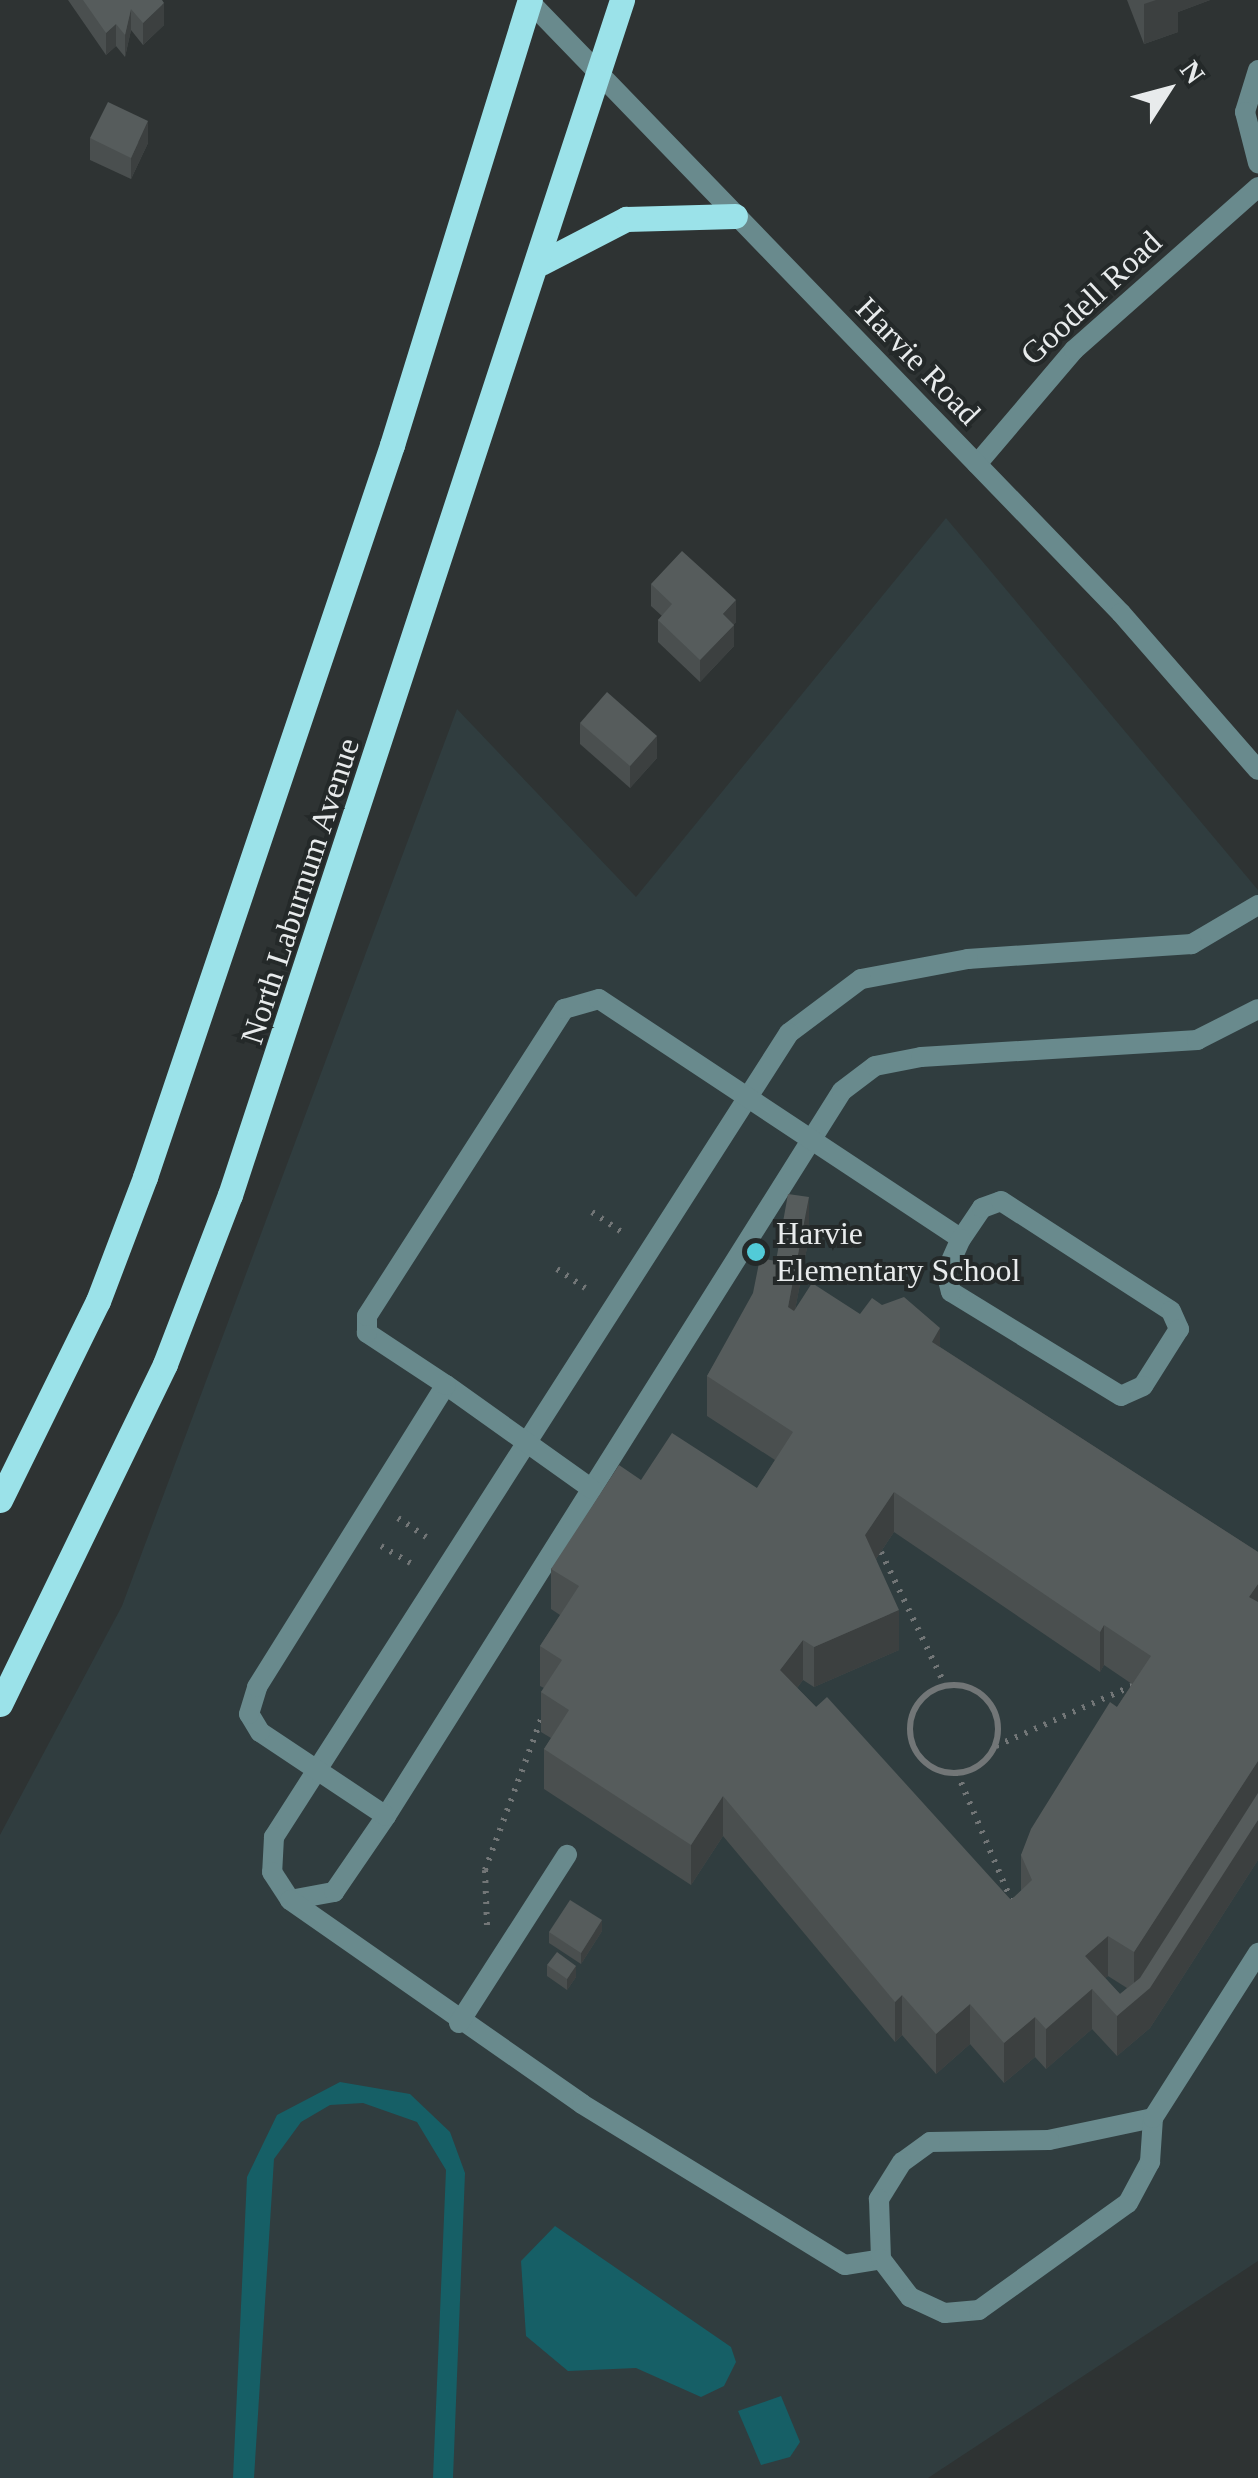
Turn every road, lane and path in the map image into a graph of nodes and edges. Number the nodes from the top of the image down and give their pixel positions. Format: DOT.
graph roads {
  1 [pos="529,0"];
  2 [pos="622,0"];
  3 [pos="1258,70"];
  4 [pos="600,74"];
  5 [pos="1258,162"];
  6 [pos="1258,187"];
  7 [pos="735,216"];
  8 [pos="542,263"];
  9 [pos="976,464"];
  10 [pos="1258,770"];
  11 [pos="1258,905"];
  12 [pos="1258,1009"];
  13 [pos="747,1093"];
  14 [pos="810,1134"];
  15 [pos="592,1212"];
  16 [pos="622,1232"];
  17 [pos="962,1239"];
  18 [pos="556,1269"];
  19 [pos="586,1288"];
  20 [pos="446,1385"];
  21 [pos="526,1441"];
  22 [pos="592,1489"];
  23 [pos="0,1500"];
  24 [pos="398,1517"];
  25 [pos="426,1537"];
  26 [pos="378,1544"];
  27 [pos="881,1552"];
  28 [pos="410,1563"];
  29 [pos="945,1685"];
  30 [pos="1134,1685"];
  31 [pos="0,1704"];
  32 [pos="547,1704"];
  33 [pos="994,1746"];
  34 [pos="318,1770"];
  35 [pos="956,1773"];
  36 [pos="386,1816"];
  37 [pos="567,1855"];
  38 [pos="290,1900"];
  39 [pos="1016,1911"];
  40 [pos="506,1949"];
  41 [pos="1258,1952"];
  42 [pos="460,2023"];
  43 [pos="1153,2118"];
  44 [pos="880,2258"];
  1 -- 4 [label="street, Harvie Road"];
  1 -- 23 [label="main road, North Laburnum Avenue"];
  2 -- 4 [label="main road, North Laburnum Avenue"];
  3 -- 5 [label="street"];
  4 -- 7 [label="street, Harvie Road"];
  4 -- 8 [label="main road, North Laburnum Avenue"];
  6 -- 9 [label="street, Goodell Road"];
  7 -- 8 [label="main road"];
  7 -- 9 [label="street, Harvie Road"];
  8 -- 31 [label="main road, North Laburnum Avenue"];
  9 -- 10 [label="street, Harvie Road"];
  11 -- 13 [label="street"];
  12 -- 14 [label="street"];
  13 -- 14 [label="street"];
  13 -- 20 [label="street"];
  13 -- 21 [label="street"];
  14 -- 17 [label="street"];
  14 -- 22 [label="street"];
  15 -- 16 [label="path"];
  17 -- 17 [label="street"];
  18 -- 19 [label="path"];
  20 -- 21 [label="street"];
  20 -- 34 [label="street"];
  21 -- 22 [label="street"];
  21 -- 34 [label="street"];
  22 -- 36 [label="street"];
  24 -- 25 [label="path"];
  26 -- 28 [label="path"];
  27 -- 29 [label="path"];
  29 -- 33 [label="path"];
  29 -- 35 [label="path"];
  30 -- 33 [label="path"];
  32 -- 40 [label="path"];
  33 -- 35 [label="path"];
  34 -- 36 [label="street"];
  34 -- 38 [label="street"];
  35 -- 39 [label="path"];
  36 -- 38 [label="street"];
  37 -- 40 [label="street"];
  38 -- 42 [label="street"];
  40 -- 42 [label="street"];
  41 -- 43 [label="street"];
  42 -- 44 [label="street"];
  43 -- 44 [label="street"];
  43 -- 44 [label="street"];
}
